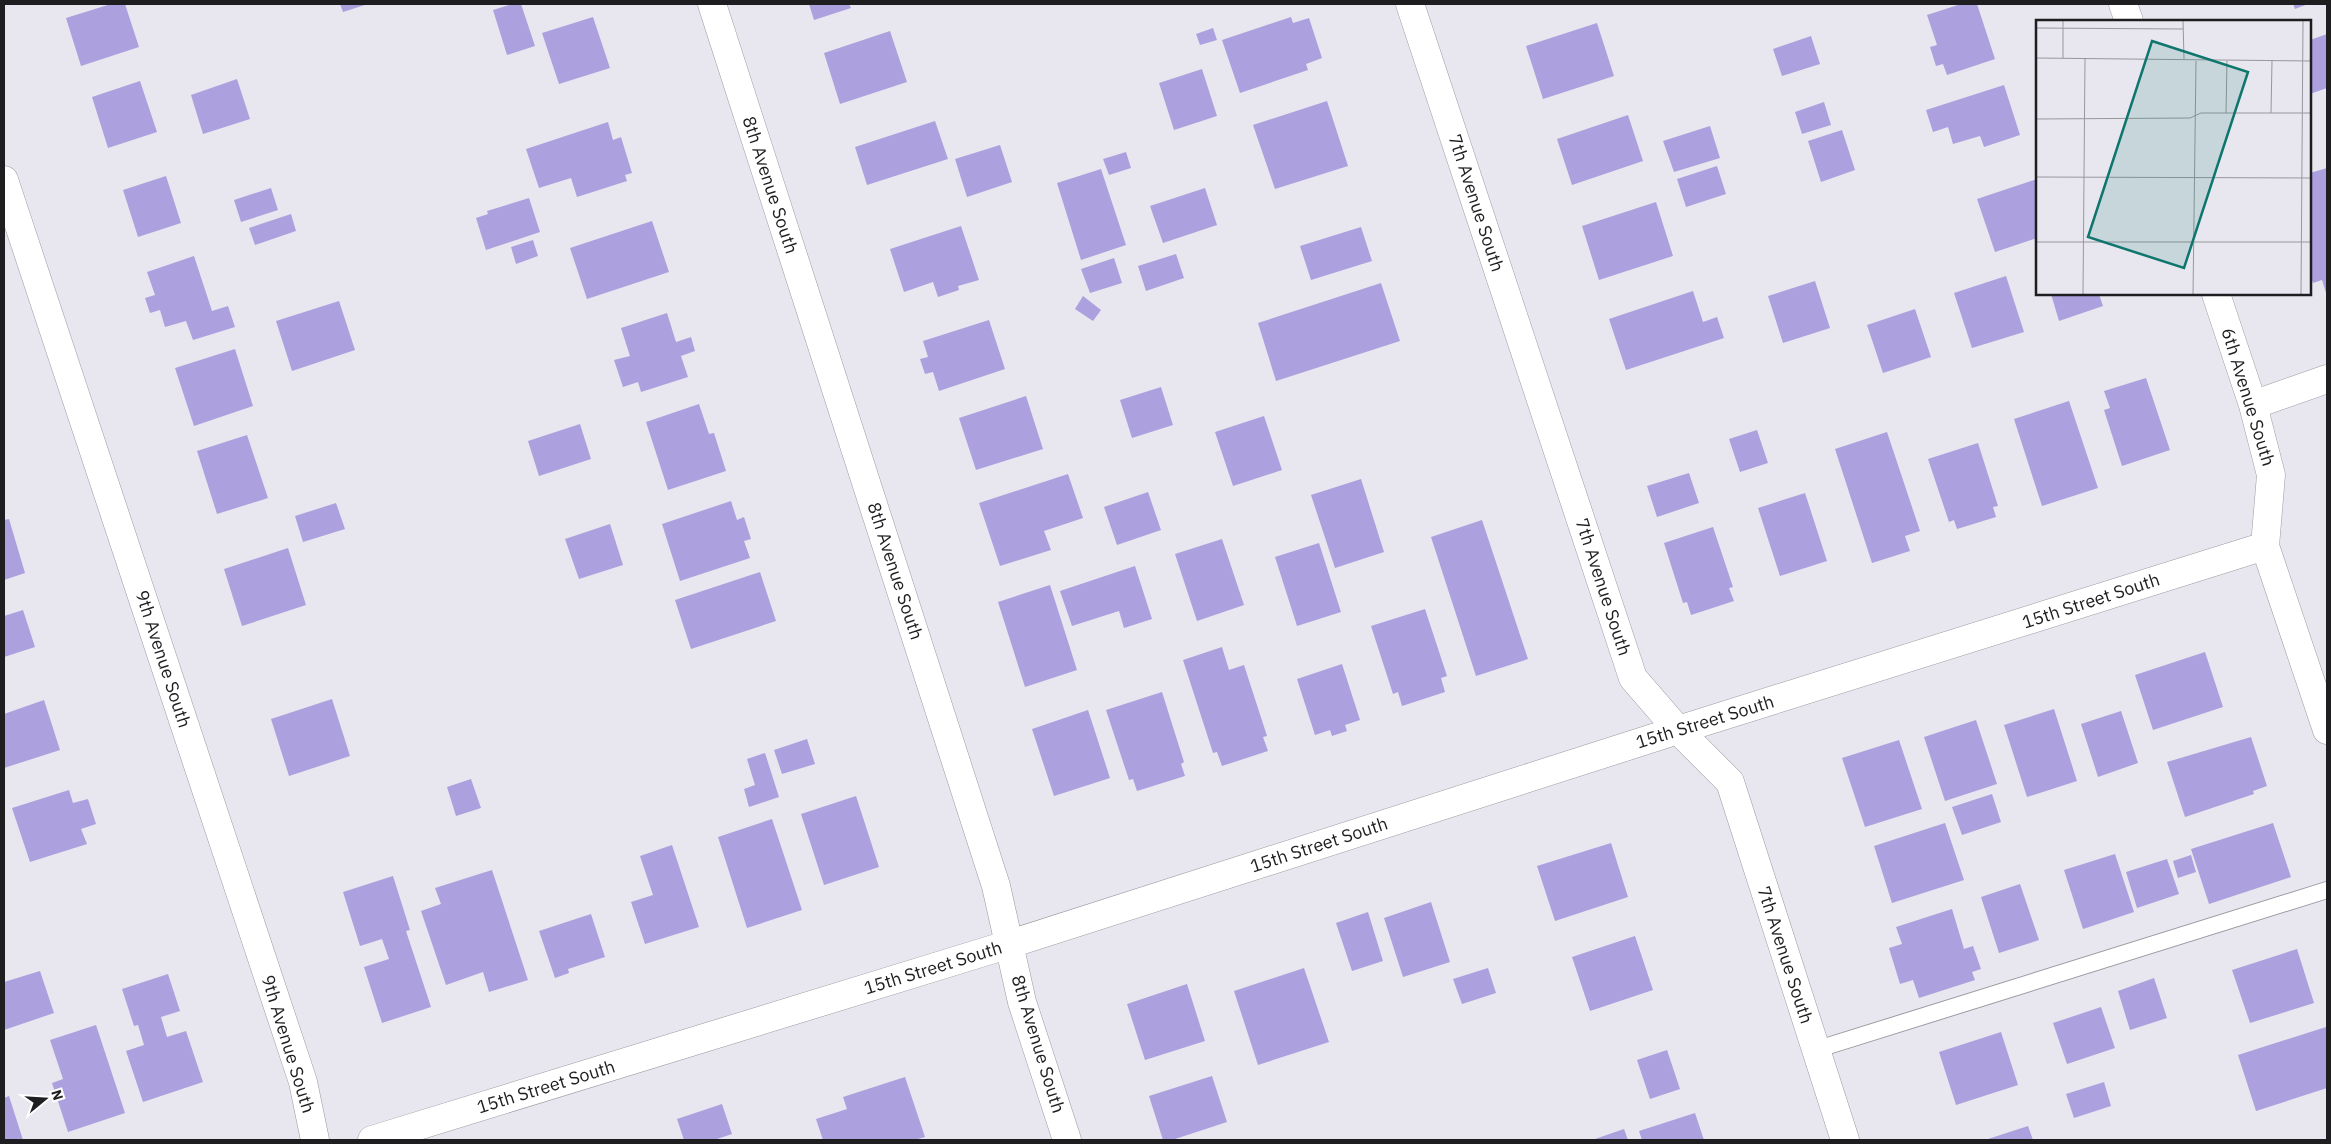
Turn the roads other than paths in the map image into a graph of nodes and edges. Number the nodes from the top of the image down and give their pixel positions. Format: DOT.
graph roads {
  1 [pos="712,4"];
  2 [pos="1410,4"];
  3 [pos="2123,4"];
  4 [pos="2128,20"];
  5 [pos="4,180"];
  6 [pos="2216,295"];
  7 [pos="2327,379"];
  8 [pos="2253,405"];
  9 [pos="2265,546"];
  10 [pos="1678,730"];
  11 [pos="2327,730"];
  12 [pos="2327,890"];
  13 [pos="1010,944"];
  14 [pos="1815,1050"];
  15 [pos="315,1140"];
  16 [pos="372,1140"];
  17 [pos="1067,1140"];
  18 [pos="1845,1140"];
  1 -- 13 [label="street, 8th Avenue South"];
  2 -- 10 [label="street, 7th Avenue South"];
  3 -- 4 [label="street"];
  5 -- 15 [label="street, 9th Avenue South"];
  6 -- 8 [label="street, 6th Avenue South"];
  7 -- 8 [label="street"];
  8 -- 9 [label="street, 6th Avenue South"];
  9 -- 10 [label="street, 15th Street South"];
  9 -- 11 [label="street, 6th Avenue South"];
  10 -- 13 [label="street, 15th Street South"];
  10 -- 14 [label="street, 7th Avenue South"];
  12 -- 14 [label="lane"];
  13 -- 16 [label="street, 15th Street South"];
  13 -- 17 [label="street, 8th Avenue South"];
  14 -- 18 [label="street, 7th Avenue South"];
}
